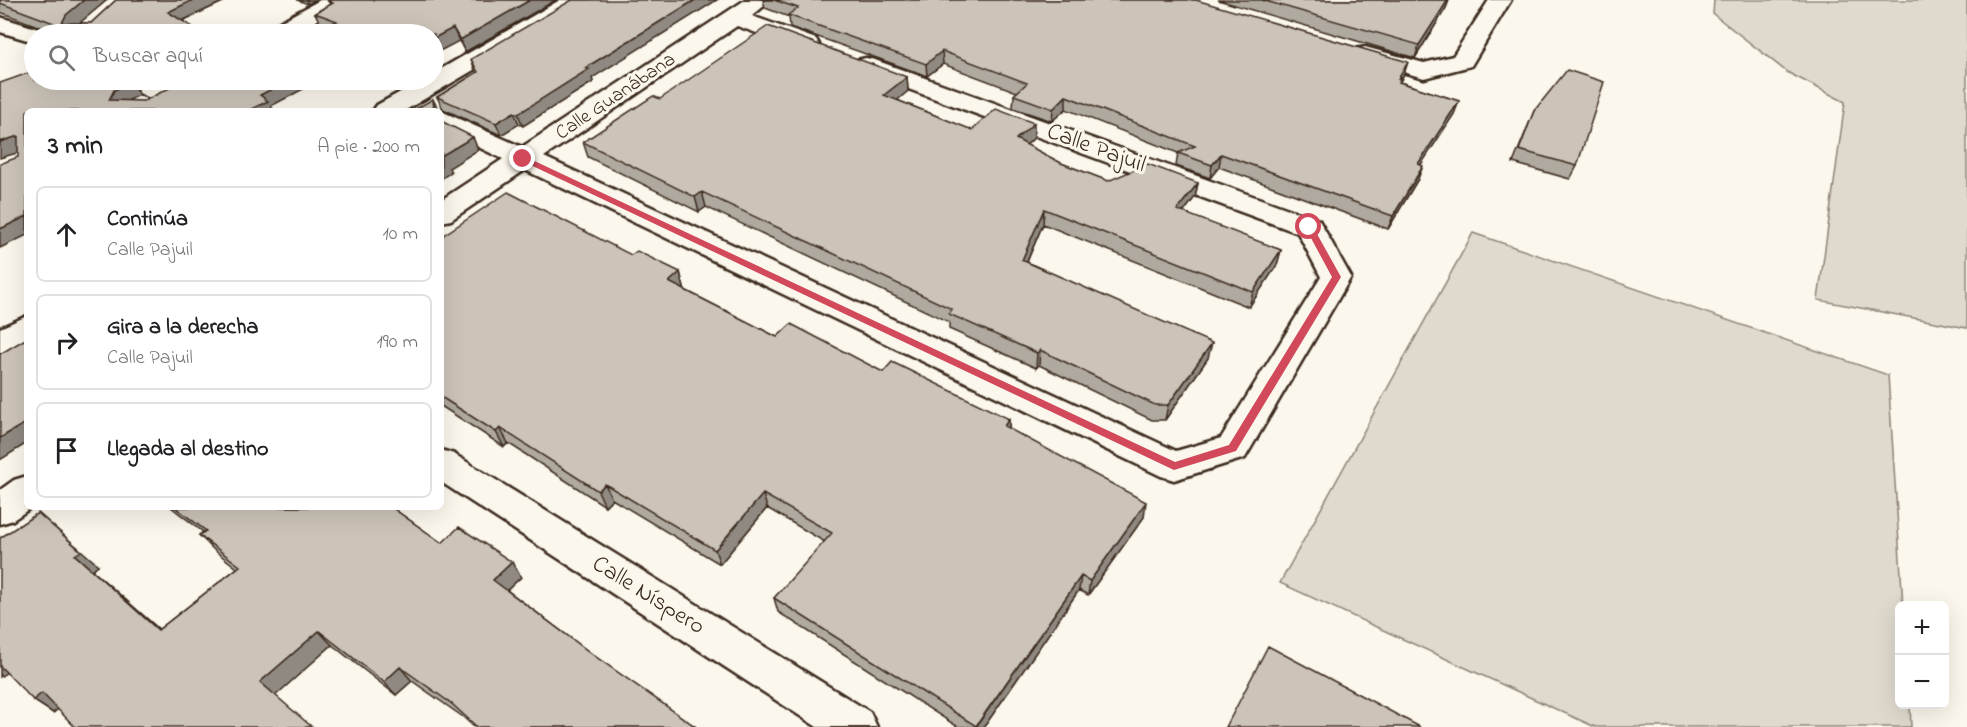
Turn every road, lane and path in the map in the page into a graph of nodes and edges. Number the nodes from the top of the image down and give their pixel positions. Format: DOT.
graph roads {
  1 [pos="337,0"];
  2 [pos="576,0"];
  3 [pos="760,0"];
  4 [pos="1500,0"];
  5 [pos="734,17"];
  6 [pos="0,24"];
  7 [pos="293,24"];
  8 [pos="24,32"];
  9 [pos="1345,47"];
  10 [pos="444,83"];
  11 [pos="175,90"];
  12 [pos="433,90"];
  13 [pos="141,107"];
  14 [pos="404,108"];
  15 [pos="444,120"];
  16 [pos="523,159"];
  17 [pos="444,211"];
  18 [pos="24,330"];
  19 [pos="0,343"];
  20 [pos="444,466"];
  21 [pos="24,493"];
  22 [pos="0,509"];
  23 [pos="855,727"];
  1 -- 7 [label="street"];
  2 -- 10 [label="street"];
  3 -- 5 [label="street, Calle Guanábana"];
  4 -- 9 [label="street"];
  5 -- 16 [label="street, Calle Guanábana"];
  5 -- 16 [label="street, Calle Pajuil"];
  6 -- 8 [label="street"];
  11 -- 13 [label="street"];
  12 -- 14 [label="street"];
  15 -- 16 [label="street, Calle Pajuil"];
  16 -- 17 [label="street, Calle Guanábana"];
  18 -- 19 [label="street"];
  20 -- 23 [label="street, Calle Níspero"];
  21 -- 22 [label="street"];
}
